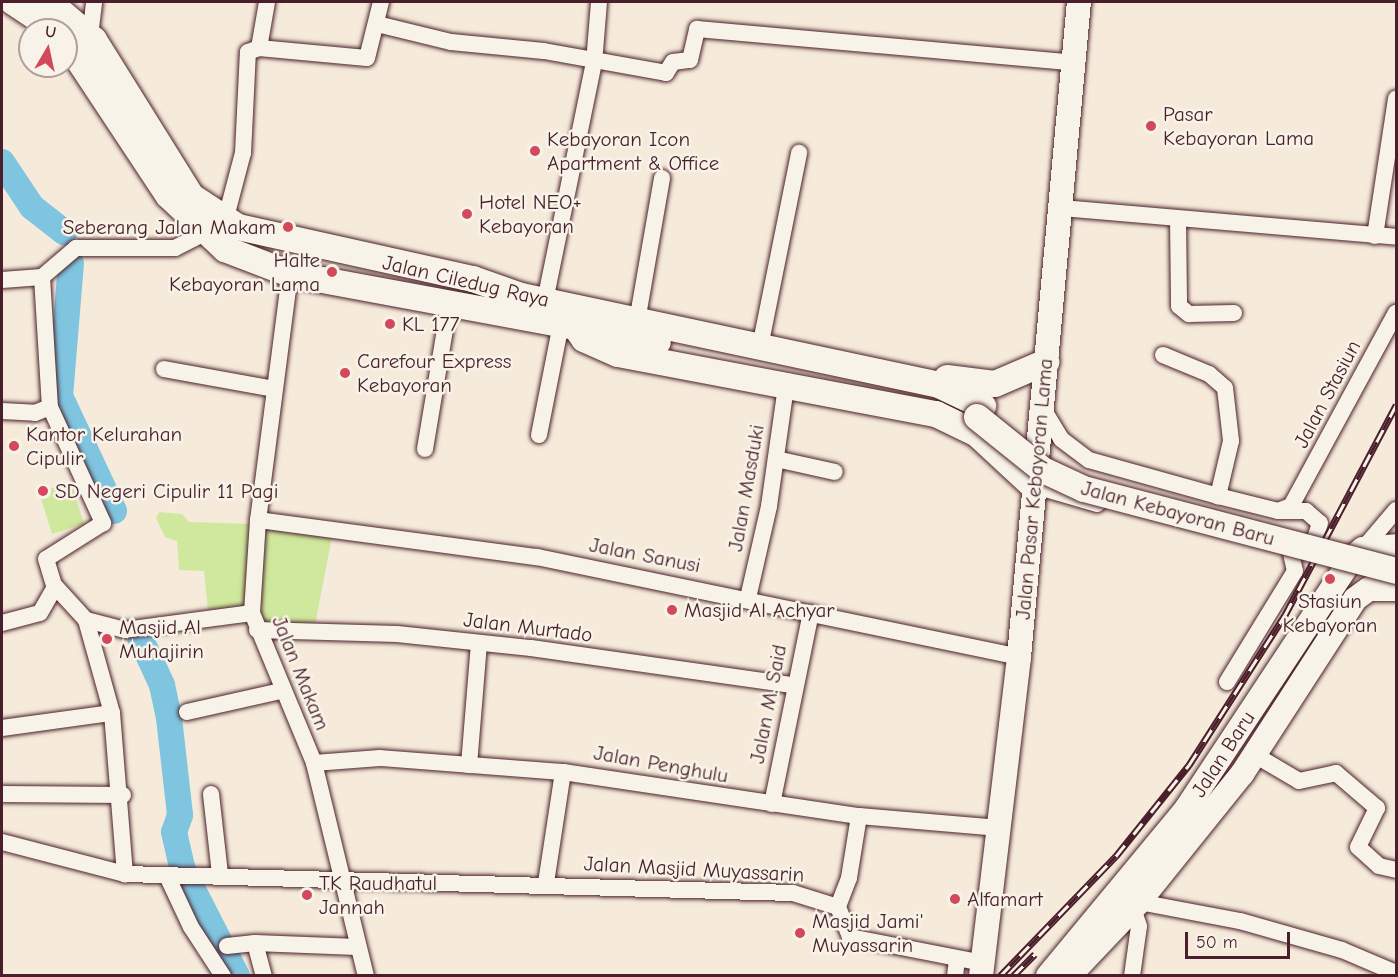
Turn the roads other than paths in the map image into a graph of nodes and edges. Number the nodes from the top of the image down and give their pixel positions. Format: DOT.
graph roads {
  1 [pos="13,2"];
  2 [pos="49,2"];
  3 [pos="93,2"];
  4 [pos="267,2"];
  5 [pos="381,2"];
  6 [pos="599,2"];
  7 [pos="1079,2"];
  8 [pos="37,18"];
  9 [pos="62,18"];
  10 [pos="377,24"];
  11 [pos="78,39"];
  12 [pos="259,48"];
  13 [pos="594,63"];
  14 [pos="1076,63"];
  15 [pos="1396,99"];
  16 [pos="799,153"];
  17 [pos="1392,156"];
  18 [pos="662,178"];
  19 [pos="1061,208"];
  20 [pos="1178,219"];
  21 [pos="214,227"];
  22 [pos="1375,236"];
  23 [pos="1396,237"];
  24 [pos="430,271"];
  25 [pos="290,274"];
  26 [pos="42,277"];
  27 [pos="2,280"];
  28 [pos="425,296"];
  29 [pos="450,300"];
  30 [pos="545,300"];
  31 [pos="639,310"];
  32 [pos="609,313"];
  33 [pos="1234,313"];
  34 [pos="1396,313"];
  35 [pos="568,325"];
  36 [pos="762,337"];
  37 [pos="703,343"];
  38 [pos="1163,355"];
  39 [pos="1046,362"];
  40 [pos="164,369"];
  41 [pos="786,386"];
  42 [pos="274,389"];
  43 [pos="1041,405"];
  44 [pos="50,407"];
  45 [pos="2,411"];
  46 [pos="980,412"];
  47 [pos="538,435"];
  48 [pos="425,450"];
  49 [pos="776,459"];
  50 [pos="835,472"];
  51 [pos="1032,485"];
  52 [pos="1218,496"];
  53 [pos="1396,510"];
  54 [pos="1278,511"];
  55 [pos="258,520"];
  56 [pos="1396,546"];
  57 [pos="1363,549"];
  58 [pos="1291,554"];
  59 [pos="1396,562"];
  60 [pos="1396,571"];
  61 [pos="55,587"];
  62 [pos="1396,589"];
  63 [pos="748,598"];
  64 [pos="252,613"];
  65 [pos="811,613"];
  66 [pos="86,620"];
  67 [pos="2,623"];
  68 [pos="257,630"];
  69 [pos="479,644"];
  70 [pos="1019,657"];
  71 [pos="1227,681"];
  72 [pos="792,685"];
  73 [pos="281,692"];
  74 [pos="187,712"];
  75 [pos="112,713"];
  76 [pos="2,728"];
  77 [pos="1256,755"];
  78 [pos="314,763"];
  79 [pos="469,765"];
  80 [pos="563,772"];
  81 [pos="2,794"];
  82 [pos="211,794"];
  83 [pos="123,795"];
  84 [pos="772,804"];
  85 [pos="859,816"];
  86 [pos="999,828"];
  87 [pos="2,842"];
  88 [pos="1396,870"];
  89 [pos="125,874"];
  90 [pos="220,874"];
  91 [pos="180,876"];
  92 [pos="339,881"];
  93 [pos="546,883"];
  94 [pos="1136,906"];
  95 [pos="838,907"];
  96 [pos="255,943"];
  97 [pos="227,946"];
  98 [pos="357,947"];
  99 [pos="956,968"];
  100 [pos="982,969"];
  101 [pos="1396,973"];
  102 [pos="223,975"];
  103 [pos="264,975"];
  104 [pos="366,975"];
  105 [pos="1048,975"];
  106 [pos="1069,975"];
  107 [pos="1132,975"];
  1 -- 8 [label="main road"];
  2 -- 9 [label="main road, Jalan Ciledug Raya"];
  3 -- 11 [label="street"];
  4 -- 12 [label="street"];
  5 -- 10 [label="street"];
  6 -- 13 [label="street"];
  7 -- 14 [label="main road, Jalan Pasar Kebayoran Lama"];
  10 -- 12 [label="street"];
  10 -- 13 [label="street"];
  11 -- 21 [label="main road, Jalan Ciledug Raya"];
  12 -- 21 [label="street"];
  13 -- 14 [label="street"];
  13 -- 30 [label="street"];
  14 -- 19 [label="main road, Jalan Pasar Kebayoran Lama"];
  15 -- 17 [label="street"];
  16 -- 36 [label="street"];
  17 -- 22 [label="street"];
  18 -- 31 [label="street"];
  19 -- 20 [label="street"];
  19 -- 39 [label="main road, Jalan Pasar Kebayoran Lama"];
  20 -- 22 [label="street"];
  20 -- 33 [label="street"];
  21 -- 24 [label="main road, Jalan Ciledug Raya"];
  21 -- 25 [label="main road, Jalan Ciledug Raya"];
  21 -- 26 [label="street"];
  22 -- 23 [label="street"];
  24 -- 28 [label="main road"];
  24 -- 30 [label="main road, Jalan Ciledug Raya"];
  25 -- 28 [label="main road, Jalan Ciledug Raya"];
  25 -- 42 [label="street, Jalan Makam"];
  26 -- 27 [label="street"];
  26 -- 44 [label="street"];
  28 -- 29 [label="main road, Jalan Ciledug Raya"];
  29 -- 35 [label="main road, Jalan Ciledug Raya"];
  29 -- 48 [label="street"];
  30 -- 32 [label="main road, Jalan Ciledug Raya"];
  31 -- 32 [label="main road"];
  31 -- 36 [label="main road"];
  32 -- 37 [label="main road, Jalan Ciledug Raya"];
  34 -- 54 [label="street, Jalan Stasiun"];
  35 -- 37 [label="main road, Jalan Ciledug Raya"];
  35 -- 41 [label="main road"];
  35 -- 47 [label="street"];
  36 -- 39 [label="main road"];
  37 -- 46 [label="main road, Jalan Ciledug Raya"];
  38 -- 52 [label="street"];
  39 -- 43 [label="main road, Jalan Pasar Kebayoran Lama"];
  40 -- 42 [label="street"];
  41 -- 49 [label="street, Jalan Masduki"];
  41 -- 51 [label="main road"];
  42 -- 55 [label="street, Jalan Makam"];
  43 -- 51 [label="main road, Jalan Pasar Kebayoran Lama"];
  43 -- 52 [label="street"];
  44 -- 45 [label="street"];
  44 -- 61 [label="street"];
  46 -- 59 [label="main road, Jalan Kebayoran Baru"];
  46 -- 60 [label="main road, Jalan Kebayoran Baru, bridge"];
  49 -- 50 [label="street"];
  49 -- 63 [label="street, Jalan Masduki"];
  51 -- 58 [label="street"];
  51 -- 70 [label="main road, Jalan Pasar Kebayoran Lama"];
  52 -- 54 [label="street"];
  53 -- 57 [label="street"];
  54 -- 58 [label="street"];
  55 -- 63 [label="street, Jalan Sanusi"];
  55 -- 64 [label="street, Jalan Makam"];
  56 -- 57 [label="main road"];
  57 -- 105 [label="main road, Jalan Baru"];
  58 -- 71 [label="street"];
  61 -- 66 [label="street"];
  61 -- 67 [label="street"];
  62 -- 77 [label="main road, Jalan Baru"];
  63 -- 65 [label="street, Jalan Sanusi"];
  64 -- 66 [label="street"];
  64 -- 68 [label="street, Jalan Makam"];
  65 -- 70 [label="street, Jalan Sanusi"];
  65 -- 72 [label="street, Jalan M. Said"];
  66 -- 75 [label="street"];
  68 -- 69 [label="street, Jalan Murtado"];
  68 -- 73 [label="street, Jalan Makam"];
  69 -- 72 [label="street, Jalan Murtado"];
  69 -- 79 [label="street"];
  70 -- 86 [label="main road, Jalan Pasar Kebayoran Lama"];
  72 -- 84 [label="street, Jalan M. Said"];
  73 -- 74 [label="street"];
  73 -- 78 [label="street, Jalan Makam"];
  75 -- 76 [label="street"];
  75 -- 83 [label="street"];
  77 -- 88 [label="street"];
  77 -- 94 [label="main road, Jalan Baru"];
  78 -- 79 [label="street, Jalan Penghulu"];
  78 -- 92 [label="street, Jalan Makam"];
  79 -- 80 [label="street, Jalan Penghulu"];
  80 -- 84 [label="street, Jalan Penghulu"];
  80 -- 93 [label="street"];
  81 -- 83 [label="street"];
  82 -- 90 [label="street"];
  83 -- 89 [label="street"];
  84 -- 85 [label="street, Jalan Penghulu"];
  85 -- 86 [label="street, Jalan Penghulu"];
  85 -- 95 [label="street"];
  86 -- 100 [label="main road, Jalan Pasar Kebayoran Lama"];
  87 -- 89 [label="street"];
  89 -- 91 [label="street"];
  90 -- 91 [label="street"];
  90 -- 92 [label="street"];
  91 -- 102 [label="street"];
  92 -- 93 [label="street, Jalan Masjid Muyassarin"];
  92 -- 98 [label="street, Jalan Makam"];
  93 -- 95 [label="street, Jalan Masjid Muyassarin"];
  94 -- 101 [label="street"];
  94 -- 106 [label="main road, Jalan Baru"];
  94 -- 107 [label="street"];
  95 -- 99 [label="street"];
  96 -- 97 [label="street"];
  96 -- 98 [label="street"];
  96 -- 103 [label="street"];
  98 -- 104 [label="street, Jalan Makam"];
  99 -- 100 [label="street"];
}
